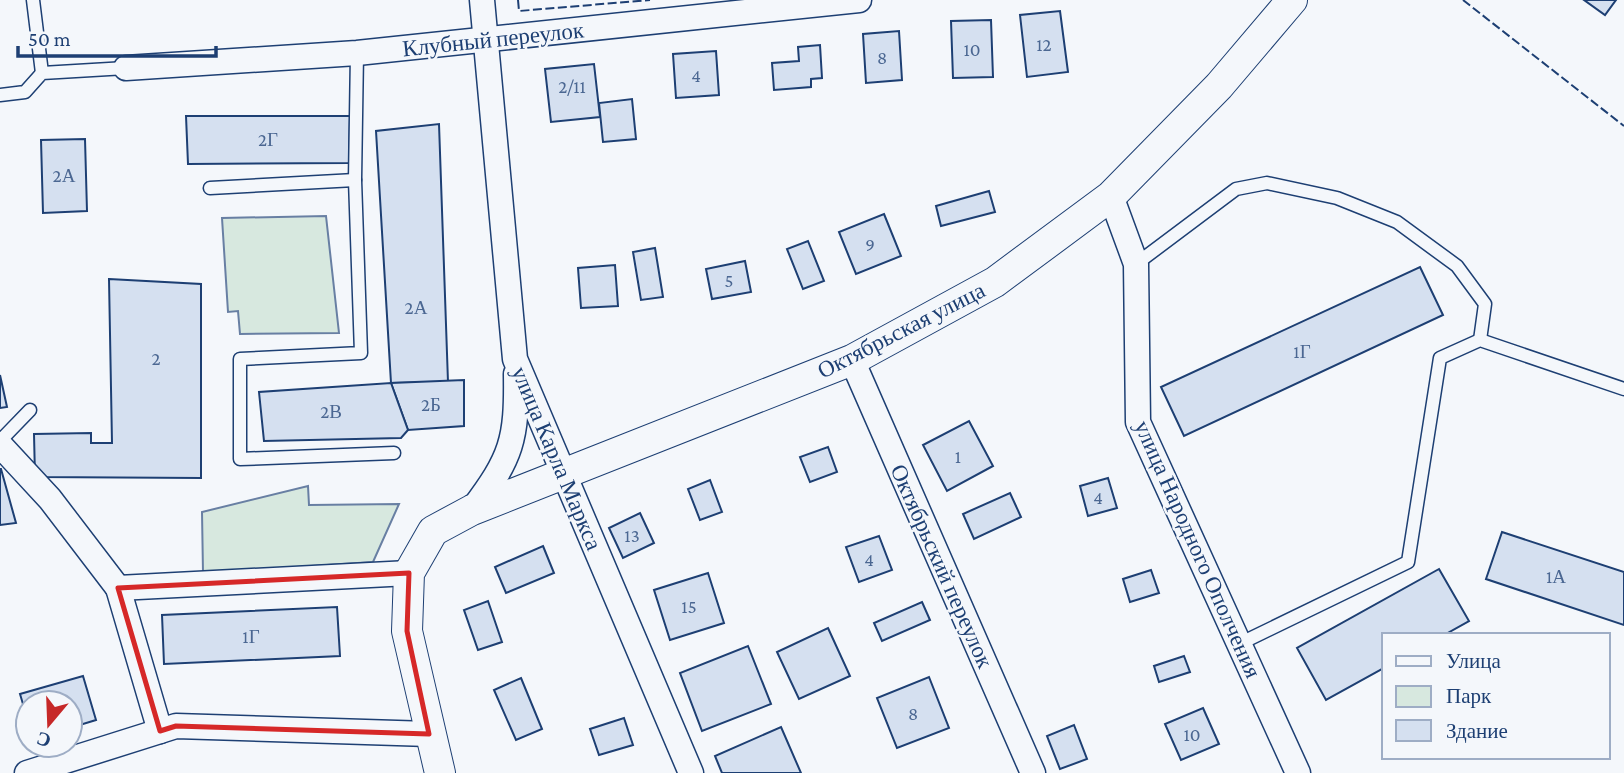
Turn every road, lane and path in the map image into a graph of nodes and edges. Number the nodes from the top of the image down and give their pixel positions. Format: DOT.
graph roads {
  1 [pos="33,0"];
  2 [pos="482,0"];
  3 [pos="859,0"];
  4 [pos="1292,0"];
  5 [pos="485,40"];
  6 [pos="357,53"];
  7 [pos="126,68"];
  8 [pos="42,73"];
  9 [pos="0,95"];
  10 [pos="355,180"];
  11 [pos="209,188"];
  12 [pos="1111,195"];
  13 [pos="1136,264"];
  14 [pos="1480,340"];
  15 [pos="515,359"];
  16 [pos="852,360"];
  17 [pos="1624,389"];
  18 [pos="30,410"];
  19 [pos="0,443"];
  20 [pos="394,453"];
  21 [pos="563,474"];
  22 [pos="472,510"];
  23 [pos="409,573"];
  24 [pos="118,588"];
  25 [pos="1239,644"];
  26 [pos="160,731"];
  27 [pos="429,734"];
  28 [pos="27,773"];
  29 [pos="440,773"];
  30 [pos="691,773"];
  31 [pos="1033,773"];
  32 [pos="1298,773"];
  1 -- 8 [label="lane"];
  2 -- 5 [label="street, улица Карла Маркса"];
  3 -- 5 [label="street, Клубный переулок"];
  4 -- 12 [label="street, Октябрьская улица"];
  5 -- 6 [label="street, Клубный переулок"];
  5 -- 15 [label="street, улица Карла Маркса"];
  6 -- 7 [label="street, Клубный переулок"];
  6 -- 10 [label="lane"];
  7 -- 8 [label="lane"];
  8 -- 9 [label="lane"];
  10 -- 11 [label="lane"];
  10 -- 20 [label="lane"];
  12 -- 13 [label="street, улица Народного Ополчения"];
  12 -- 16 [label="street, Октябрьская улица"];
  13 -- 14 [label="lane"];
  13 -- 25 [label="street, улица Народного Ополчения"];
  14 -- 17 [label="lane"];
  14 -- 25 [label="lane"];
  15 -- 21 [label="street, улица Карла Маркса"];
  15 -- 22 [label="street"];
  16 -- 21 [label="street, Октябрьская улица"];
  16 -- 31 [label="street, Октябрьский переулок"];
  18 -- 19 [label="lane"];
  19 -- 24 [label="street"];
  21 -- 22 [label="street, Октябрьская улица"];
  21 -- 30 [label="street, улица Карла Маркса"];
  22 -- 23 [label="street, Октябрьская улица"];
  23 -- 24 [label="street"];
  23 -- 27 [label="street"];
  24 -- 26 [label="street"];
  25 -- 32 [label="street, улица Народного Ополчения"];
  26 -- 27 [label="street"];
  26 -- 28 [label="street"];
  27 -- 29 [label="street"];
}
